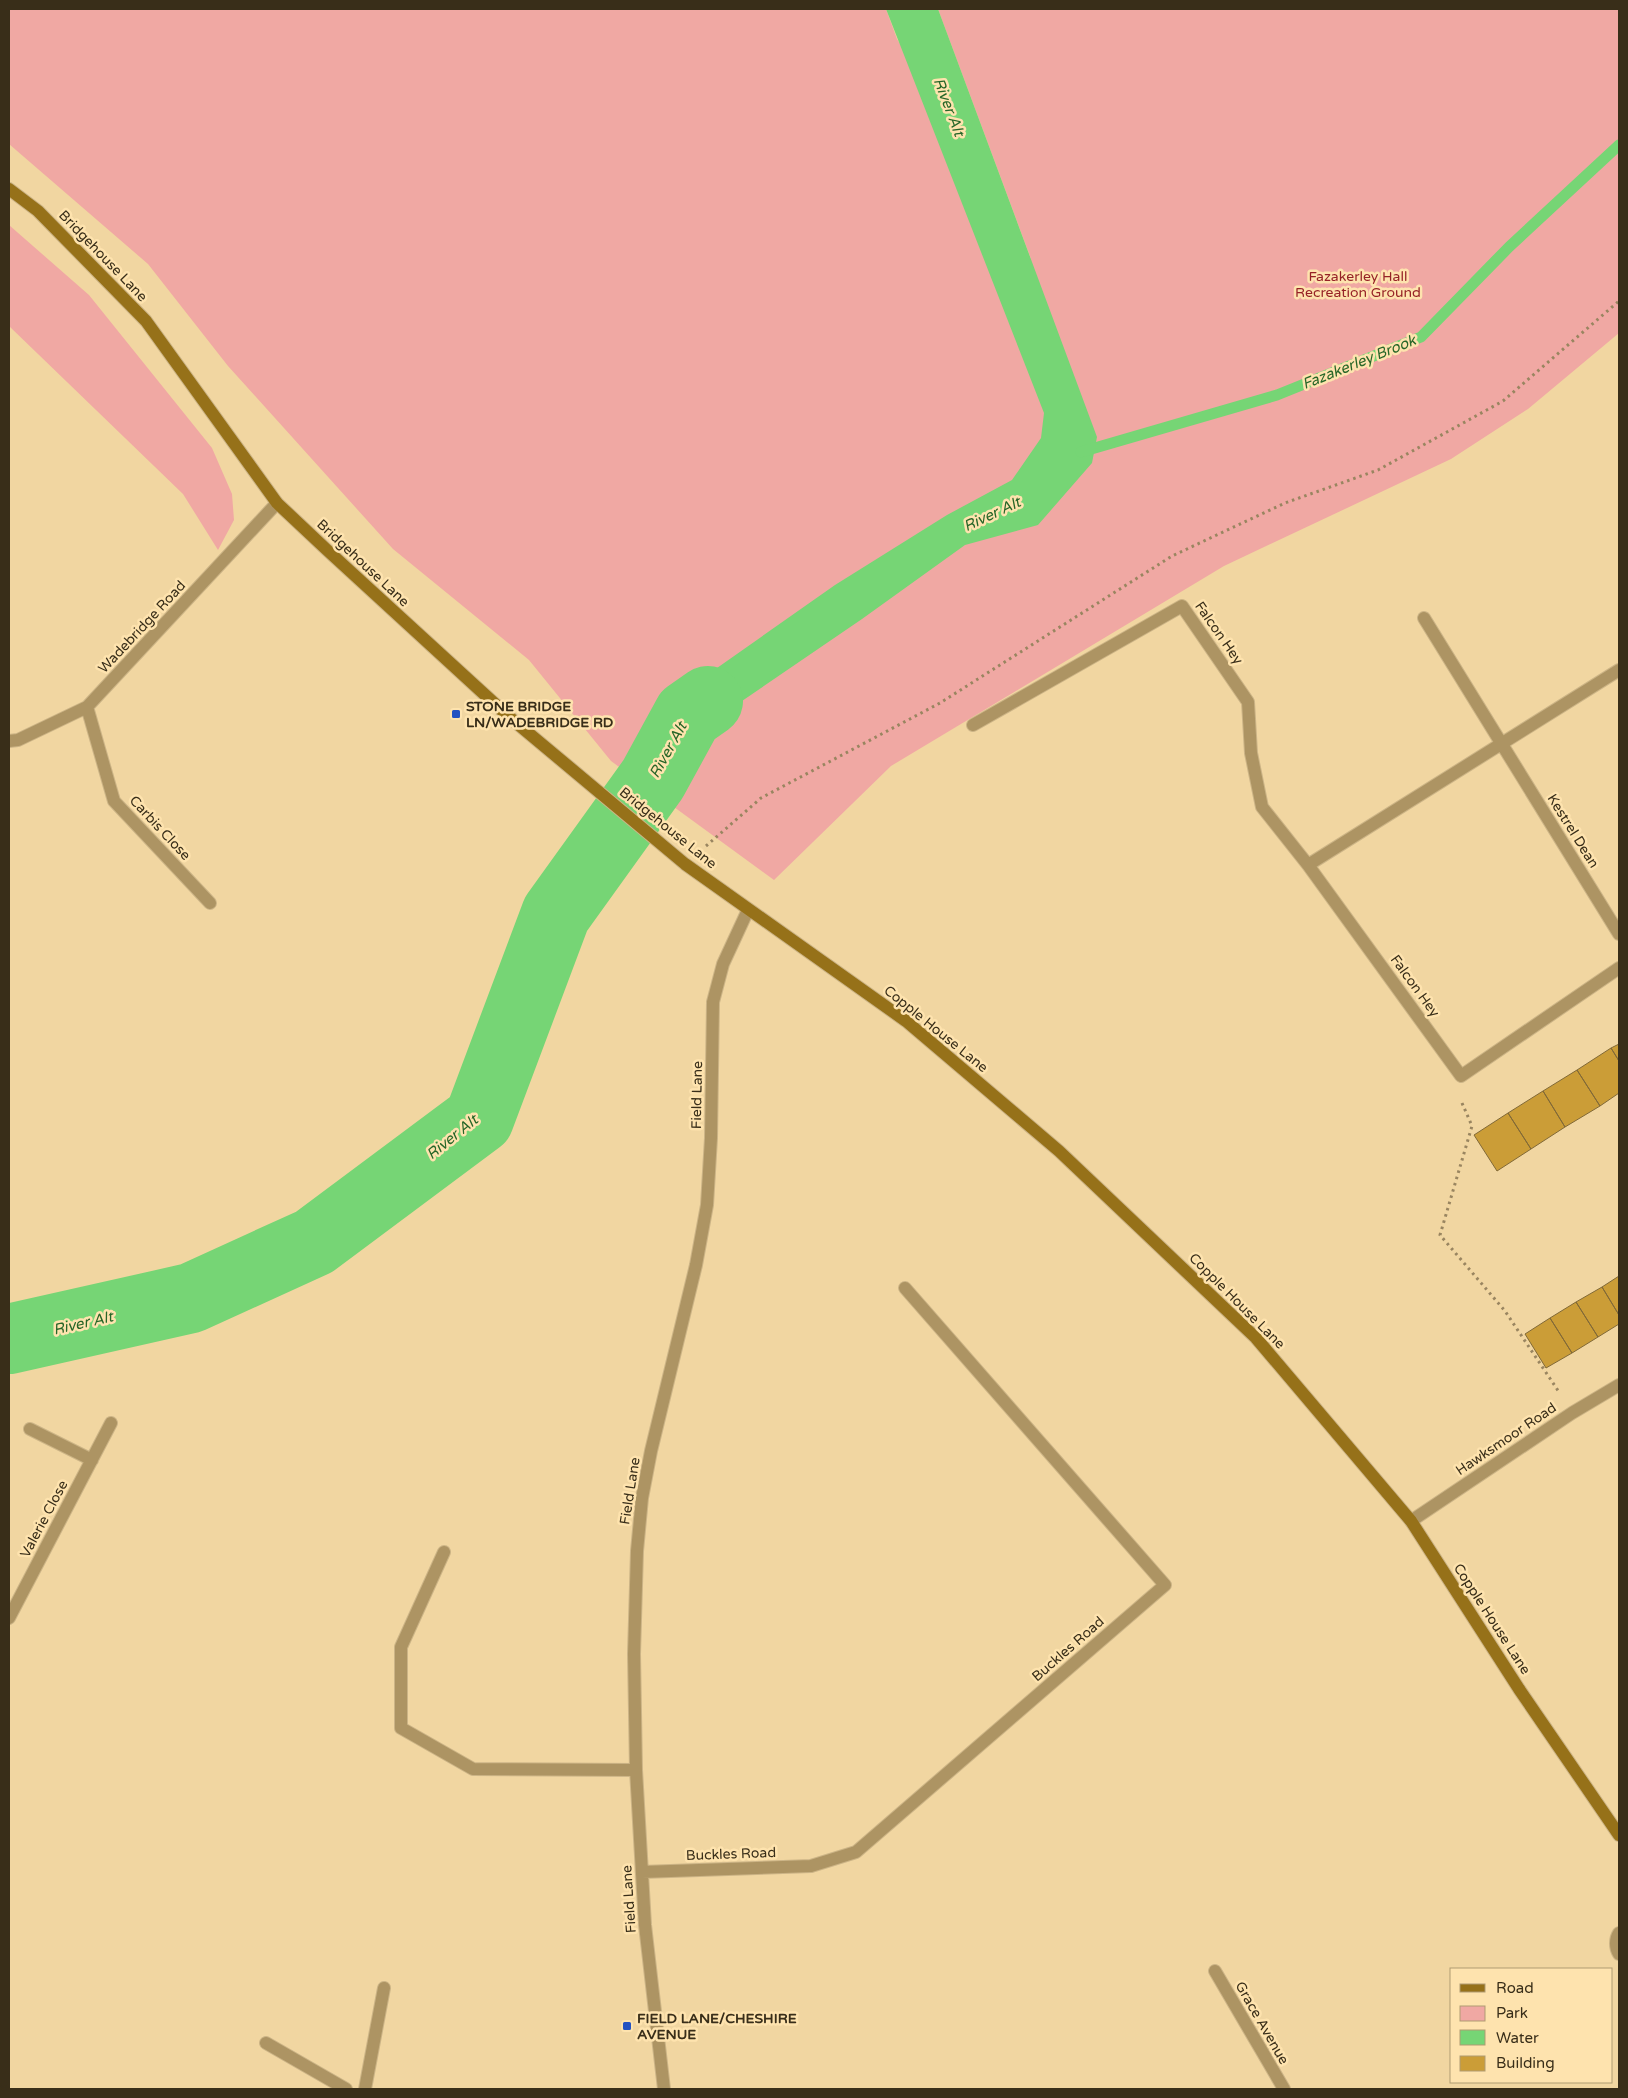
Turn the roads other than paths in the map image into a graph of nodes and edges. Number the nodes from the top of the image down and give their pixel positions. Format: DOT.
graph roads {
  1 [pos="9,189"];
  2 [pos="277,504"];
  3 [pos="1424,618"];
  4 [pos="1619,670"];
  5 [pos="87,707"];
  6 [pos="974,725"];
  7 [pos="9,741"];
  8 [pos="1501,744"];
  9 [pos="1308,865"];
  10 [pos="210,903"];
  11 [pos="748,910"];
  12 [pos="1619,934"];
  13 [pos="1619,968"];
  14 [pos="905,1288"];
  15 [pos="1619,1385"];
  16 [pos="111,1423"];
  17 [pos="30,1428"];
  18 [pos="92,1460"];
  19 [pos="1411,1521"];
  20 [pos="444,1552"];
  21 [pos="9,1618"];
  22 [pos="636,1770"];
  23 [pos="1619,1835"];
  24 [pos="642,1872"];
  25 [pos="1619,1933"];
  26 [pos="1619,1954"];
  27 [pos="1215,1971"];
  28 [pos="384,1988"];
  29 [pos="266,2043"];
  30 [pos="346,2089"];
  31 [pos="365,2089"];
  32 [pos="664,2089"];
  33 [pos="1284,2089"];
  1 -- 2 [label="street, Bridgehouse Lane"];
  2 -- 5 [label="street, Wadebridge Road"];
  2 -- 11 [label="street, Bridgehouse Lane"];
  3 -- 8 [label="street"];
  4 -- 8 [label="street"];
  5 -- 7 [label="street, Wadebridge Road"];
  5 -- 10 [label="street, Carbis Close"];
  6 -- 9 [label="street, Falcon Hey"];
  8 -- 9 [label="street"];
  8 -- 12 [label="street, Kestrel Dean"];
  9 -- 13 [label="street, Falcon Hey"];
  11 -- 19 [label="street, Copple House Lane"];
  11 -- 22 [label="street, Field Lane"];
  14 -- 24 [label="street, Buckles Road"];
  15 -- 19 [label="street, Hawksmoor Road"];
  16 -- 18 [label="street, Valerie Close"];
  17 -- 18 [label="street"];
  18 -- 21 [label="street, Valerie Close"];
  19 -- 23 [label="street, Copple House Lane"];
  20 -- 22 [label="street"];
  22 -- 24 [label="street, Field Lane"];
  24 -- 32 [label="street, Field Lane"];
  25 -- 26 [label="street"];
  27 -- 33 [label="street, Grace Avenue"];
  28 -- 31 [label="street"];
  29 -- 30 [label="street"];
}
